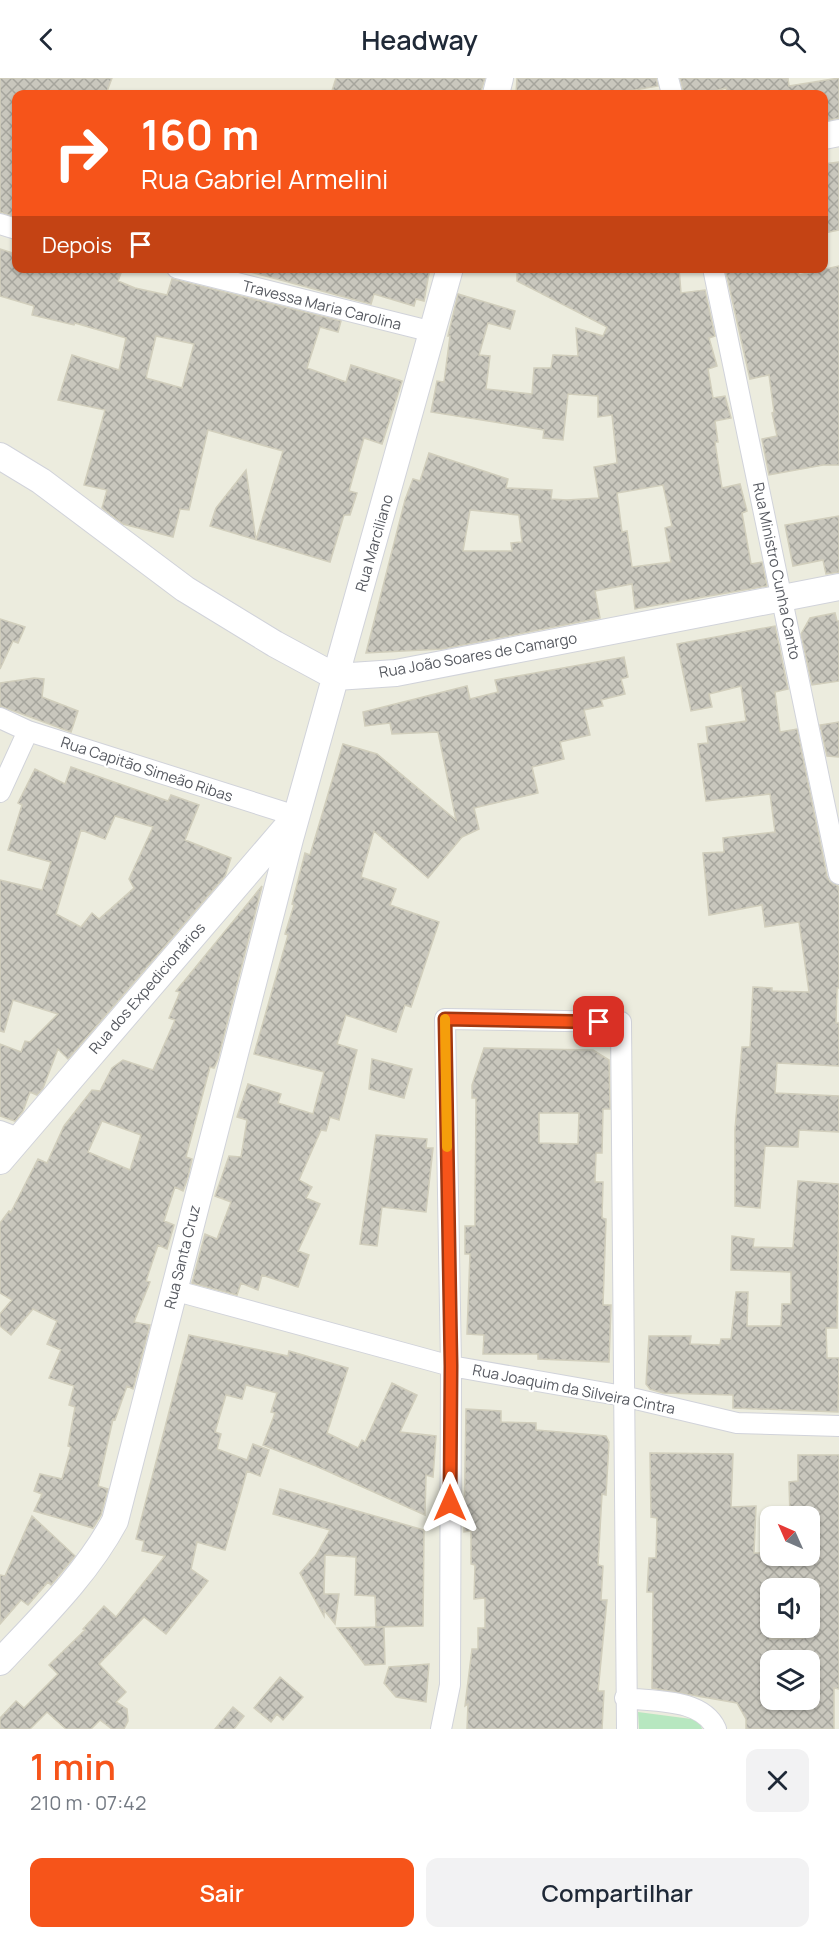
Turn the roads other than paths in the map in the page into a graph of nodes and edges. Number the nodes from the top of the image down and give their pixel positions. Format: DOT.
graph roads {
  1 [pos="197,273"];
  2 [pos="449,273"];
  3 [pos="714,273"];
  4 [pos="433,332"];
  5 [pos="0,456"];
  6 [pos="839,587"];
  7 [pos="784,598"];
  8 [pos="336,677"];
  9 [pos="0,718"];
  10 [pos="28,731"];
  11 [pos="0,792"];
  12 [pos="296,816"];
  13 [pos="839,874"];
  14 [pos="9,1134"];
  15 [pos="0,1161"];
  16 [pos="173,1290"];
  17 [pos="451,1366"];
  18 [pos="623,1396"];
  19 [pos="839,1426"];
  20 [pos="0,1662"];
  21 [pos="626,1698"];
  22 [pos="441,1729"];
  23 [pos="627,1729"];
  24 [pos="716,1729"];
  1 -- 4 [label="street, Travessa Maria Carolina"];
  2 -- 4 [label="street, Rua Marciliano"];
  3 -- 7 [label="street, Rua Ministro Cunha Canto"];
  4 -- 8 [label="street, Rua Marciliano"];
  5 -- 8 [label="street"];
  6 -- 7 [label="street, Rua João Soares de Camargo"];
  7 -- 8 [label="street, Rua João Soares de Camargo"];
  7 -- 13 [label="street, Rua Ministro Cunha Canto"];
  8 -- 12 [label="street, Rua Marciliano"];
  9 -- 10 [label="street, Rua Capitão Simeão Ribas"];
  10 -- 11 [label="street"];
  10 -- 12 [label="street, Rua Capitão Simeão Ribas"];
  12 -- 14 [label="street, Rua dos Expedicionários"];
  12 -- 16 [label="street, Rua Santa Cruz"];
  14 -- 15 [label="street, Rua dos Expedicionários"];
  16 -- 17 [label="street, Rua Joaquim da Silveira Cintra"];
  16 -- 20 [label="street, Rua Santa Cruz"];
  17 -- 18 [label="street, Rua Joaquim da Silveira Cintra"];
  17 -- 18 [label="street"];
  17 -- 22 [label="street"];
  18 -- 19 [label="street, Rua Joaquim da Silveira Cintra"];
  18 -- 21 [label="street"];
  21 -- 23 [label="street"];
  21 -- 24 [label="street"];
}
